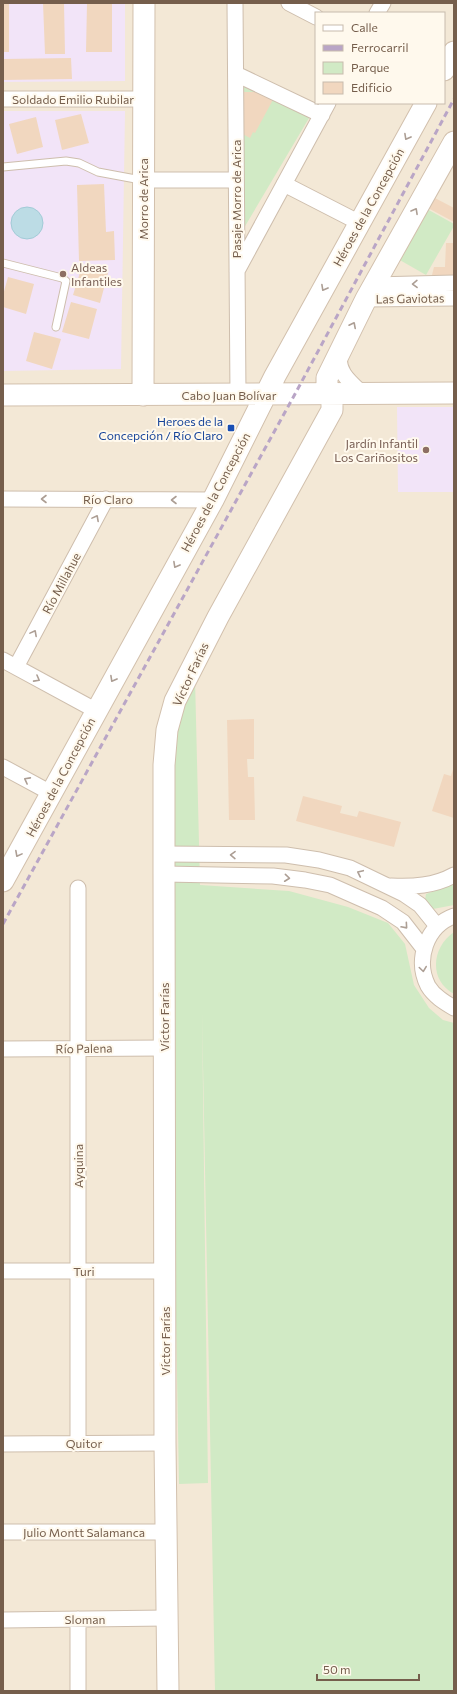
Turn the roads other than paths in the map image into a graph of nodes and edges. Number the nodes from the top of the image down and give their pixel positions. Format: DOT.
graph roads {
  1 [pos="144,3"];
  2 [pos="235,3"];
  3 [pos="289,3"];
  4 [pos="382,3"];
  5 [pos="378,12"];
  6 [pos="315,16"];
  7 [pos="454,52"];
  8 [pos="445,68"];
  9 [pos="236,74"];
  10 [pos="3,99"];
  11 [pos="144,99"];
  12 [pos="425,104"];
  13 [pos="325,109"];
  14 [pos="454,142"];
  15 [pos="3,167"];
  16 [pos="143,180"];
  17 [pos="236,180"];
  18 [pos="284,184"];
  19 [pos="360,223"];
  20 [pos="3,264"];
  21 [pos="237,272"];
  22 [pos="454,283"];
  23 [pos="370,292"];
  24 [pos="454,298"];
  25 [pos="56,327"];
  26 [pos="340,352"];
  27 [pos="329,390"];
  28 [pos="454,393"];
  29 [pos="238,394"];
  30 [pos="267,394"];
  31 [pos="363,394"];
  32 [pos="3,395"];
  33 [pos="143,395"];
  34 [pos="3,499"];
  35 [pos="106,499"];
  36 [pos="213,500"];
  37 [pos="9,663"];
  38 [pos="96,710"];
  39 [pos="3,767"];
  40 [pos="51,793"];
  41 [pos="258,855"];
  42 [pos="164,864"];
  43 [pos="5,875"];
  44 [pos="454,875"];
  45 [pos="257,876"];
  46 [pos="386,885"];
  47 [pos="78,888"];
  48 [pos="454,916"];
  49 [pos="437,926"];
  50 [pos="424,949"];
  51 [pos="454,1008"];
  52 [pos="78,1048"];
  53 [pos="164,1048"];
  54 [pos="3,1049"];
  55 [pos="3,1271"];
  56 [pos="78,1271"];
  57 [pos="164,1272"];
  58 [pos="165,1443"];
  59 [pos="3,1444"];
  60 [pos="78,1444"];
  61 [pos="3,1532"];
  62 [pos="165,1532"];
  63 [pos="167,1618"];
  64 [pos="78,1619"];
  65 [pos="3,1620"];
  66 [pos="78,1691"];
  67 [pos="168,1691"];
  1 -- 11 [label="street, Morro de Arica"];
  2 -- 9 [label="street, Pasaje Morro de Arica"];
  3 -- 6 [label="street"];
  4 -- 5 [label="street"];
  7 -- 8 [label="street"];
  9 -- 13 [label="street"];
  9 -- 17 [label="street, Pasaje Morro de Arica"];
  10 -- 11 [label="street, Soldado Emilio Rubilar"];
  11 -- 16 [label="street, Morro de Arica"];
  12 -- 19 [label="street, Héroes de la Concepción, one-way"];
  13 -- 18 [label="street"];
  23 -- 14 [label="street, one-way"];
  15 -- 16 [label="lane"];
  16 -- 17 [label="street"];
  16 -- 33 [label="street, Morro de Arica"];
  17 -- 21 [label="street, Pasaje Morro de Arica"];
  18 -- 19 [label="street"];
  18 -- 21 [label="street"];
  19 -- 30 [label="street, Héroes de la Concepción, one-way"];
  20 -- 25 [label="lane"];
  21 -- 29 [label="street, Pasaje Morro de Arica"];
  22 -- 23 [label="street, Las Gaviotas, one-way"];
  23 -- 24 [label="street, Las Gaviotas"];
  26 -- 23 [label="street, one-way"];
  26 -- 27 [label="street"];
  26 -- 31 [label="street"];
  27 -- 30 [label="street, Cabo Juan Bolívar"];
  27 -- 31 [label="street, Cabo Juan Bolívar"];
  27 -- 42 [label="street, Víctor Farías"];
  28 -- 31 [label="street, Cabo Juan Bolívar"];
  29 -- 30 [label="street, Cabo Juan Bolívar"];
  29 -- 33 [label="street, Cabo Juan Bolívar"];
  30 -- 36 [label="street, Héroes de la Concepción"];
  32 -- 33 [label="street, Cabo Juan Bolívar"];
  35 -- 34 [label="street, Río Claro, one-way"];
  36 -- 35 [label="street, Río Claro, one-way"];
  37 -- 35 [label="street, Río Millahue, one-way"];
  36 -- 38 [label="street, Héroes de la Concepción, one-way"];
  37 -- 38 [label="street, one-way"];
  38 -- 40 [label="street, Héroes de la Concepción"];
  40 -- 39 [label="street, one-way"];
  40 -- 43 [label="street, Héroes de la Concepción, one-way"];
  41 -- 42 [label="street, one-way"];
  41 -- 45 [label="street"];
  46 -- 41 [label="street, one-way"];
  42 -- 45 [label="street"];
  42 -- 53 [label="street, Víctor Farías"];
  44 -- 46 [label="street"];
  45 -- 50 [label="street, one-way"];
  46 -- 49 [label="street"];
  47 -- 52 [label="street, Ayquina"];
  48 -- 49 [label="street"];
  49 -- 50 [label="street"];
  50 -- 51 [label="street, one-way"];
  52 -- 53 [label="street, Río Palena"];
  52 -- 54 [label="street, Río Palena"];
  52 -- 56 [label="street, Ayquina"];
  53 -- 57 [label="street, Víctor Farías"];
  55 -- 56 [label="street, Turi"];
  56 -- 57 [label="street, Turi"];
  56 -- 60 [label="street, Ayquina"];
  57 -- 58 [label="street, Víctor Farías"];
  58 -- 60 [label="street, Quitor"];
  58 -- 62 [label="street, Víctor Farías"];
  59 -- 60 [label="street, Quitor"];
  61 -- 62 [label="street, Julio Montt Salamanca"];
  62 -- 63 [label="street, Víctor Farías"];
  63 -- 64 [label="street, Sloman"];
  63 -- 67 [label="street, Víctor Farías"];
  64 -- 65 [label="street, Sloman"];
  64 -- 66 [label="street"];
}
